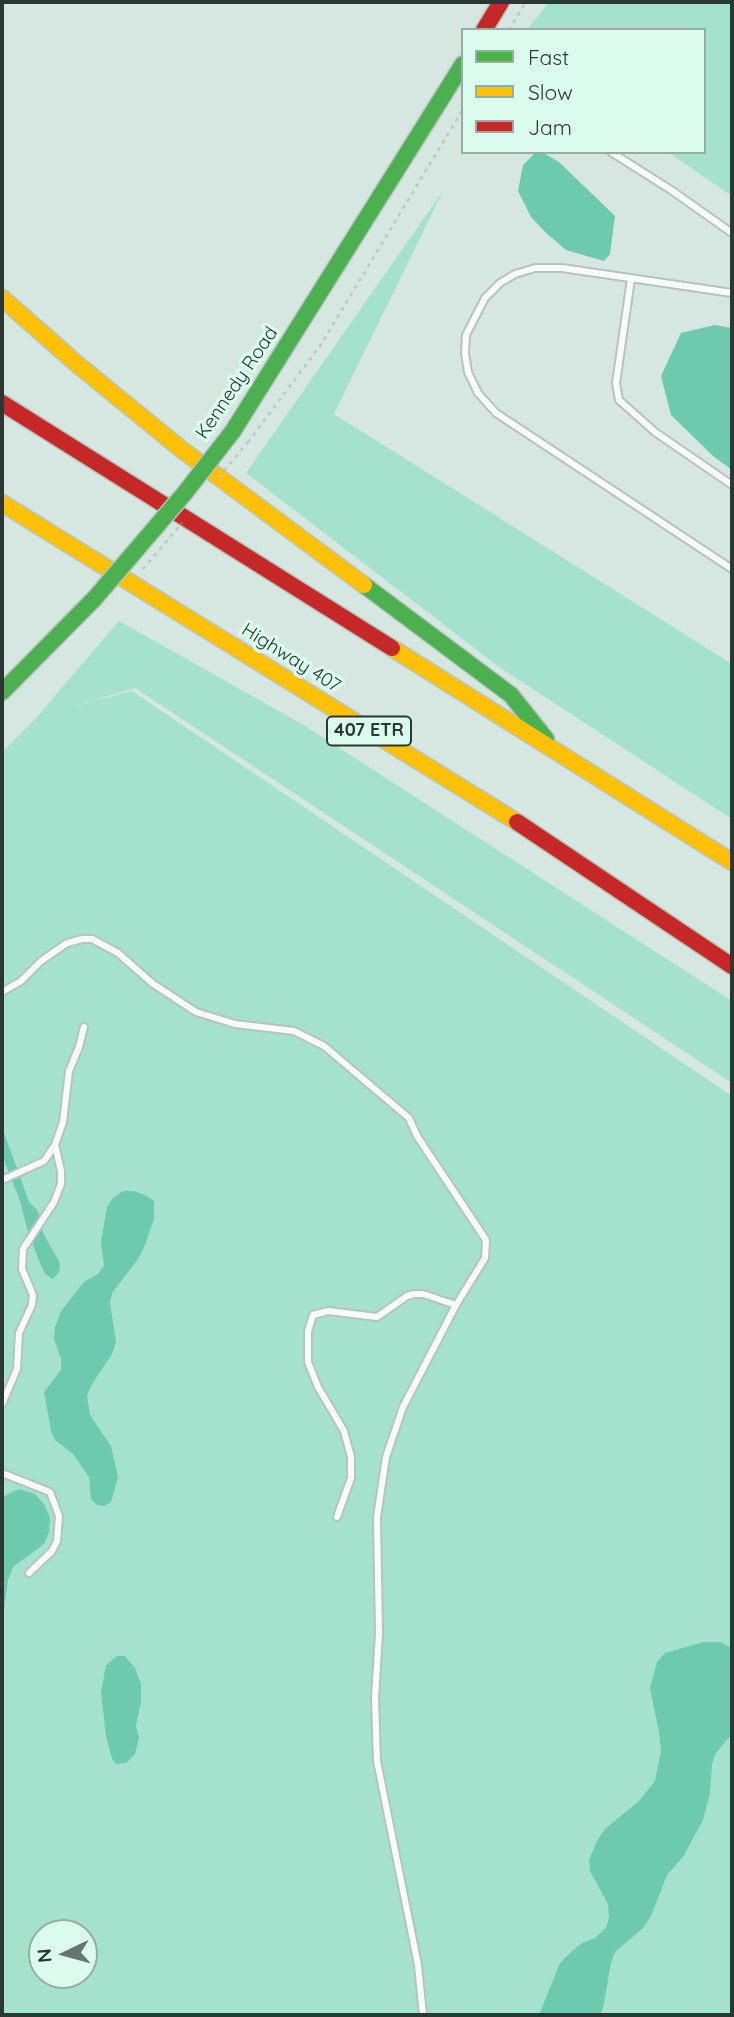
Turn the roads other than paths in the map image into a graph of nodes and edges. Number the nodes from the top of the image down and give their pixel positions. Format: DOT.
graph roads {
  1 [pos="501,2"];
  2 [pos="485,28"];
  3 [pos="461,69"];
  4 [pos="614,154"];
  5 [pos="732,233"];
  6 [pos="631,279"];
  7 [pos="732,293"];
  8 [pos="2,298"];
  9 [pos="2,403"];
  10 [pos="732,485"];
  11 [pos="2,503"];
  12 [pos="732,569"];
  13 [pos="2,692"];
  14 [pos="556,752"];
  15 [pos="732,862"];
  16 [pos="732,966"];
  17 [pos="2,992"];
  18 [pos="84,1027"];
  19 [pos="55,1145"];
  20 [pos="2,1180"];
  21 [pos="456,1305"];
  22 [pos="2,1404"];
  23 [pos="2,1473"];
  24 [pos="337,1517"];
  25 [pos="29,1573"];
  26 [pos="423,2015"];
  1 -- 2 [label="main road"];
  3 -- 13 [label="main road, Kennedy Road, bridge"];
  4 -- 5 [label="lane"];
  6 -- 7 [label="lane"];
  6 -- 10 [label="lane"];
  6 -- 12 [label="lane"];
  8 -- 14 [label="main road"];
  9 -- 14 [label="main road"];
  11 -- 16 [label="main road, Highway 407 / 407 ETR"];
  14 -- 15 [label="main road"];
  17 -- 21 [label="lane"];
  18 -- 19 [label="lane"];
  19 -- 20 [label="lane"];
  19 -- 22 [label="lane"];
  21 -- 24 [label="lane"];
  21 -- 26 [label="lane"];
  23 -- 25 [label="lane"];
}
